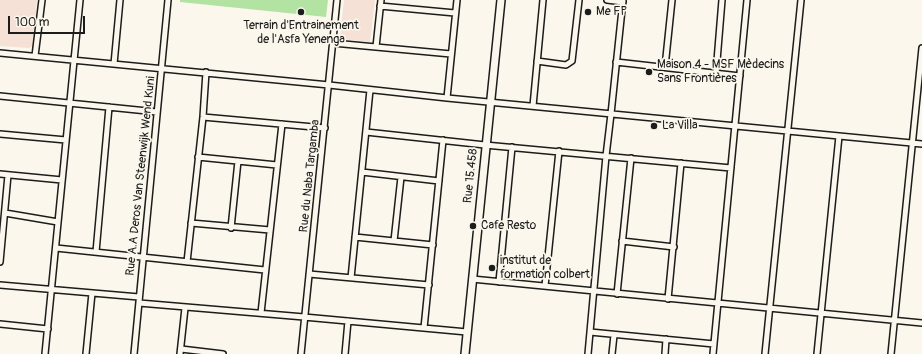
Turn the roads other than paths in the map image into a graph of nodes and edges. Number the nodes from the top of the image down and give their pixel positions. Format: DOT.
graph roads {
  1 [pos="42,0"];
  2 [pos="80,0"];
  3 [pos="120,0"];
  4 [pos="168,0"];
  5 [pos="337,0"];
  6 [pos="457,0"];
  7 [pos="501,0"];
  8 [pos="543,0"];
  9 [pos="579,0"];
  10 [pos="608,0"];
  11 [pos="672,0"];
  12 [pos="722,0"];
  13 [pos="747,0"];
  14 [pos="801,0"];
  15 [pos="623,1"];
  16 [pos="380,3"];
  17 [pos="455,14"];
  18 [pos="333,43"];
  19 [pos="376,47"];
  20 [pos="922,48"];
  21 [pos="0,53"];
  22 [pos="451,54"];
  23 [pos="35,56"];
  24 [pos="74,60"];
  25 [pos="537,61"];
  26 [pos="616,62"];
  27 [pos="114,64"];
  28 [pos="665,67"];
  29 [pos="162,69"];
  30 [pos="206,72"];
  31 [pos="716,73"];
  32 [pos="740,76"];
  33 [pos="330,85"];
  34 [pos="370,90"];
  35 [pos="0,96"];
  36 [pos="447,98"];
  37 [pos="490,102"];
  38 [pos="70,103"];
  39 [pos="533,106"];
  40 [pos="108,107"];
  41 [pos="157,112"];
  42 [pos="612,114"];
  43 [pos="203,117"];
  44 [pos="282,124"];
  45 [pos="735,126"];
  46 [pos="325,128"];
  47 [pos="788,131"];
  48 [pos="366,132"];
  49 [pos="0,134"];
  50 [pos="839,136"];
  51 [pos="66,140"];
  52 [pos="443,140"];
  53 [pos="913,144"];
  54 [pos="922,144"];
  55 [pos="486,145"];
  56 [pos="512,147"];
  57 [pos="559,151"];
  58 [pos="606,156"];
  59 [pos="198,157"];
  60 [pos="630,158"];
  61 [pos="238,161"];
  62 [pos="681,163"];
  63 [pos="277,165"];
  64 [pos="731,168"];
  65 [pos="362,172"];
  66 [pos="0,174"];
  67 [pos="8,175"];
  68 [pos="401,177"];
  69 [pos="62,180"];
  70 [pos="439,180"];
  71 [pos="5,213"];
  72 [pos="58,222"];
  73 [pos="191,223"];
  74 [pos="231,228"];
  75 [pos="270,230"];
  76 [pos="355,237"];
  77 [pos="394,241"];
  78 [pos="622,241"];
  79 [pos="432,245"];
  80 [pos="674,247"];
  81 [pos="56,248"];
  82 [pos="96,252"];
  83 [pos="143,257"];
  84 [pos="0,262"];
  85 [pos="187,262"];
  86 [pos="265,270"];
  87 [pos="309,274"];
  88 [pos="351,278"];
  89 [pos="472,279"];
  90 [pos="499,282"];
  91 [pos="0,285"];
  92 [pos="429,285"];
  93 [pos="545,286"];
  94 [pos="51,290"];
  95 [pos="593,291"];
  96 [pos="92,293"];
  97 [pos="617,294"];
  98 [pos="139,297"];
  99 [pos="668,299"];
  100 [pos="139,303"];
  101 [pos="719,303"];
  102 [pos="185,308"];
  103 [pos="770,309"];
  104 [pos="261,313"];
  105 [pos="822,314"];
  106 [pos="304,317"];
  107 [pos="894,320"];
  108 [pos="348,321"];
  109 [pos="922,322"];
  110 [pos="0,324"];
  111 [pos="424,328"];
  112 [pos="48,329"];
  113 [pos="467,332"];
  114 [pos="590,332"];
  115 [pos="614,335"];
  116 [pos="666,339"];
  117 [pos="714,344"];
  118 [pos="181,351"];
  119 [pos="45,354"];
  120 [pos="86,354"];
  121 [pos="134,354"];
  122 [pos="223,354"];
  123 [pos="301,354"];
  124 [pos="345,354"];
  125 [pos="465,354"];
  126 [pos="588,354"];
  127 [pos="612,354"];
  128 [pos="664,354"];
  129 [pos="714,354"];
  130 [pos="765,354"];
  131 [pos="817,354"];
  132 [pos="891,354"];
  1 -- 23 [label="street"];
  2 -- 24 [label="street"];
  3 -- 27 [label="street"];
  4 -- 29 [label="street, Rue A.A Deros Van Steenwijk Wend Kuni"];
  5 -- 18 [label="street, Rue du Naba Targamba"];
  6 -- 17 [label="street"];
  7 -- 37 [label="main road, Rue 15.458"];
  8 -- 25 [label="street"];
  9 -- 25 [label="street"];
  10 -- 15 [label="street"];
  11 -- 28 [label="street"];
  12 -- 31 [label="street"];
  13 -- 32 [label="street"];
  14 -- 47 [label="street"];
  15 -- 26 [label="street"];
  16 -- 17 [label="street"];
  16 -- 19 [label="street"];
  17 -- 22 [label="street"];
  18 -- 19 [label="street"];
  18 -- 33 [label="street, Rue du Naba Targamba"];
  19 -- 22 [label="street"];
  20 -- 53 [label="street"];
  21 -- 23 [label="street"];
  22 -- 36 [label="street"];
  23 -- 24 [label="street"];
  24 -- 27 [label="street"];
  24 -- 38 [label="street"];
  25 -- 39 [label="street"];
  26 -- 28 [label="street"];
  26 -- 42 [label="street"];
  27 -- 29 [label="street"];
  28 -- 31 [label="street"];
  29 -- 30 [label="street"];
  29 -- 41 [label="street, Rue A.A Deros Van Steenwijk Wend Kuni"];
  30 -- 33 [label="street"];
  30 -- 43 [label="street"];
  31 -- 32 [label="street"];
  32 -- 45 [label="street"];
  33 -- 34 [label="street"];
  33 -- 46 [label="street, Rue du Naba Targamba"];
  34 -- 36 [label="street"];
  34 -- 48 [label="street"];
  35 -- 38 [label="street"];
  36 -- 37 [label="street"];
  37 -- 39 [label="street"];
  37 -- 55 [label="main road, Rue 15.458"];
  38 -- 40 [label="street"];
  38 -- 51 [label="street"];
  39 -- 42 [label="street"];
  40 -- 41 [label="street"];
  40 -- 82 [label="street"];
  41 -- 83 [label="street, Rue A.A Deros Van Steenwijk Wend Kuni"];
  42 -- 45 [label="street"];
  42 -- 58 [label="street"];
  43 -- 44 [label="street"];
  43 -- 59 [label="street"];
  44 -- 46 [label="street"];
  44 -- 63 [label="street"];
  45 -- 47 [label="street"];
  45 -- 64 [label="street"];
  46 -- 87 [label="street, Rue du Naba Targamba"];
  47 -- 50 [label="street"];
  47 -- 103 [label="street"];
  48 -- 52 [label="street"];
  48 -- 65 [label="street"];
  49 -- 51 [label="street"];
  50 -- 53 [label="street"];
  50 -- 105 [label="street"];
  51 -- 69 [label="street"];
  52 -- 55 [label="street"];
  52 -- 70 [label="street"];
  53 -- 54 [label="street"];
  53 -- 107 [label="street"];
  55 -- 56 [label="street"];
  55 -- 89 [label="main road, Rue 15.458"];
  56 -- 57 [label="street"];
  56 -- 90 [label="street"];
  57 -- 58 [label="street"];
  57 -- 93 [label="street"];
  58 -- 60 [label="street"];
  58 -- 95 [label="street"];
  59 -- 61 [label="street"];
  59 -- 73 [label="street"];
  60 -- 62 [label="street"];
  60 -- 78 [label="street"];
  61 -- 63 [label="street"];
  61 -- 74 [label="street"];
  62 -- 64 [label="street"];
  62 -- 80 [label="street"];
  63 -- 75 [label="street"];
  64 -- 101 [label="street"];
  65 -- 68 [label="street"];
  65 -- 76 [label="street"];
  66 -- 67 [label="street"];
  67 -- 69 [label="street"];
  67 -- 71 [label="street"];
  68 -- 70 [label="street"];
  68 -- 77 [label="street"];
  69 -- 72 [label="street"];
  70 -- 79 [label="street"];
  71 -- 72 [label="street"];
  71 -- 84 [label="street"];
  72 -- 81 [label="street"];
  73 -- 74 [label="street"];
  73 -- 85 [label="street"];
  74 -- 75 [label="street"];
  75 -- 86 [label="street"];
  76 -- 77 [label="street"];
  76 -- 88 [label="street"];
  77 -- 79 [label="street"];
  78 -- 80 [label="street"];
  78 -- 97 [label="street"];
  79 -- 92 [label="street"];
  80 -- 99 [label="street"];
  81 -- 82 [label="street"];
  81 -- 94 [label="street"];
  82 -- 83 [label="street"];
  83 -- 85 [label="street"];
  83 -- 98 [label="street, Rue A.A Deros Van Steenwijk Wend Kuni"];
  85 -- 86 [label="street"];
  86 -- 104 [label="street"];
  87 -- 88 [label="street"];
  87 -- 106 [label="street, Rue du Naba Targamba"];
  88 -- 92 [label="street"];
  89 -- 90 [label="street"];
  89 -- 113 [label="main road, Rue 15.458"];
  90 -- 93 [label="street"];
  91 -- 94 [label="street"];
  92 -- 111 [label="street"];
  93 -- 95 [label="street"];
  94 -- 96 [label="street"];
  94 -- 112 [label="street"];
  95 -- 97 [label="street"];
  95 -- 114 [label="street"];
  96 -- 98 [label="street"];
  96 -- 120 [label="street"];
  97 -- 99 [label="street"];
  98 -- 100 [label="street, Rue A.A Deros Van Steenwijk Wend Kuni"];
  99 -- 101 [label="street"];
  100 -- 102 [label="street"];
  100 -- 121 [label="street, Rue A.A Deros Van Steenwijk Wend Kuni"];
  101 -- 103 [label="street"];
  101 -- 117 [label="street"];
  102 -- 104 [label="street"];
  102 -- 118 [label="street"];
  103 -- 105 [label="street"];
  103 -- 130 [label="street"];
  104 -- 106 [label="street"];
  105 -- 107 [label="street"];
  105 -- 131 [label="street"];
  106 -- 108 [label="street"];
  106 -- 123 [label="street, Rue du Naba Targamba"];
  107 -- 109 [label="street"];
  107 -- 132 [label="street"];
  108 -- 111 [label="street"];
  108 -- 124 [label="street"];
  110 -- 112 [label="street"];
  111 -- 113 [label="street"];
  112 -- 119 [label="street"];
  113 -- 125 [label="main road, Rue 15.458"];
  114 -- 115 [label="street"];
  114 -- 126 [label="street"];
  115 -- 116 [label="street"];
  115 -- 127 [label="street"];
  116 -- 117 [label="street"];
  116 -- 128 [label="street"];
  117 -- 129 [label="street"];
  118 -- 122 [label="street"];
}
